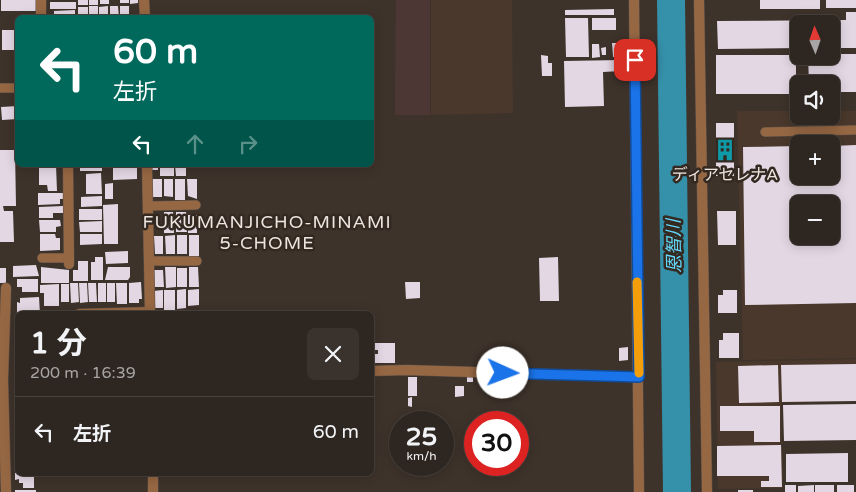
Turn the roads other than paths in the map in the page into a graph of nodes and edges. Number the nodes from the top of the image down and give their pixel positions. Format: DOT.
graph roads {
  1 [pos="41,0"];
  2 [pos="144,0"];
  3 [pos="634,0"];
  4 [pos="699,0"];
  5 [pos="41,15"];
  6 [pos="145,15"];
  7 [pos="0,88"];
  8 [pos="15,88"];
  9 [pos="856,130"];
  10 [pos="765,132"];
  11 [pos="68,167"];
  12 [pos="147,167"];
  13 [pos="148,206"];
  14 [pos="196,206"];
  15 [pos="42,258"];
  16 [pos="69,261"];
  17 [pos="149,261"];
  18 [pos="197,261"];
  19 [pos="6,288"];
  20 [pos="3,299"];
  21 [pos="150,311"];
  22 [pos="2,352"];
  23 [pos="374,371"];
  24 [pos="639,377"];
  25 [pos="2,380"];
  26 [pos="153,476"];
  27 [pos="6,492"];
  28 [pos="153,492"];
  29 [pos="639,492"];
  30 [pos="706,492"];
  1 -- 5 [label="street"];
  2 -- 6 [label="street"];
  3 -- 24 [label="street"];
  4 -- 30 [label="street"];
  7 -- 8 [label="lane"];
  9 -- 10 [label="lane"];
  11 -- 16 [label="street"];
  12 -- 13 [label="street"];
  13 -- 14 [label="lane"];
  13 -- 17 [label="street"];
  15 -- 16 [label="lane"];
  17 -- 18 [label="lane"];
  17 -- 21 [label="street"];
  19 -- 20 [label="street"];
  20 -- 22 [label="street"];
  22 -- 25 [label="street"];
  23 -- 24 [label="street"];
  24 -- 29 [label="street"];
  25 -- 27 [label="street"];
  26 -- 28 [label="street"];
}
